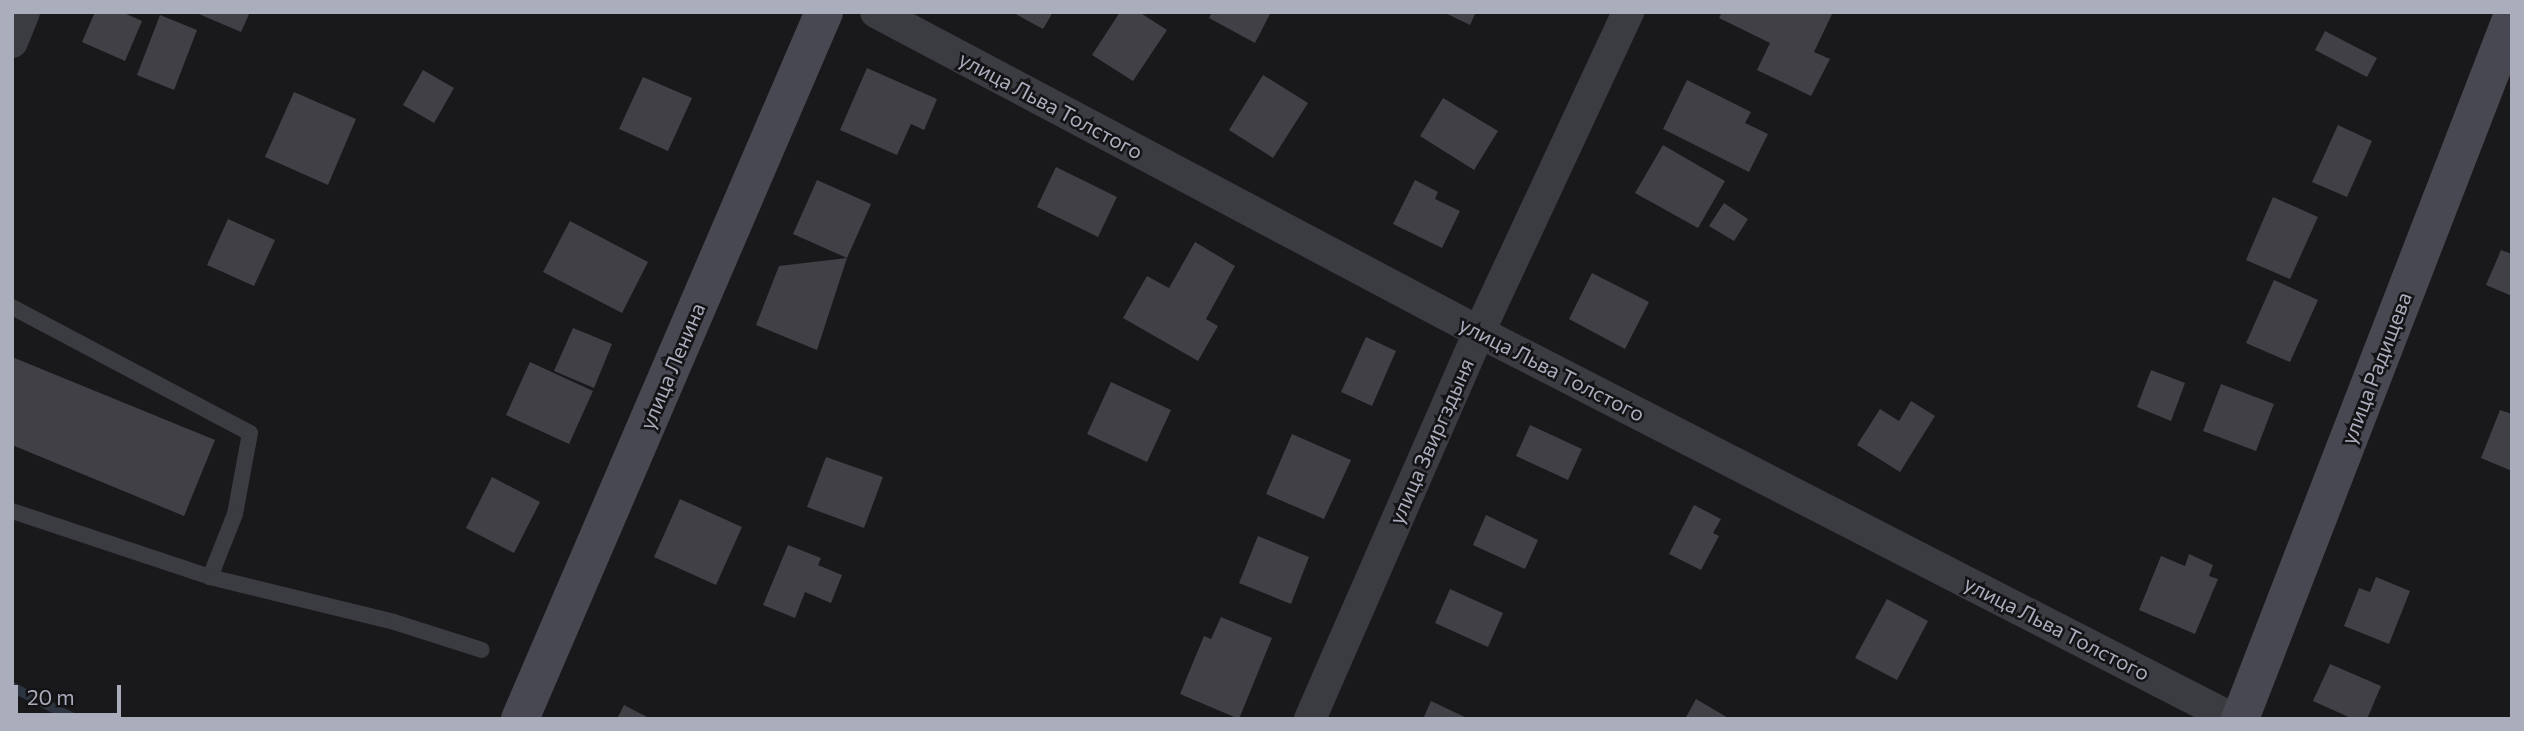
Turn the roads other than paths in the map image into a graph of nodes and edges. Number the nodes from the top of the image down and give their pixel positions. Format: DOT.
graph roads {
  1 [pos="24,12"];
  2 [pos="824,12"];
  3 [pos="876,12"];
  4 [pos="1628,12"];
  5 [pos="2512,17"];
  6 [pos="12,42"];
  7 [pos="12,307"];
  8 [pos="1479,332"];
  9 [pos="12,511"];
  10 [pos="210,577"];
  11 [pos="482,650"];
  12 [pos="520,719"];
  13 [pos="1310,719"];
  14 [pos="2234,719"];
  15 [pos="2240,719"];
  1 -- 6 [label="street"];
  2 -- 12 [label="main road, улица Ленина"];
  3 -- 8 [label="street, улица Льва Толстого"];
  4 -- 8 [label="street, улица Звиргздыня"];
  5 -- 15 [label="main road, улица Радищева"];
  7 -- 10 [label="lane"];
  8 -- 13 [label="street, улица Звиргздыня"];
  8 -- 14 [label="street, улица Льва Толстого"];
  9 -- 10 [label="lane"];
  10 -- 11 [label="lane"];
}
